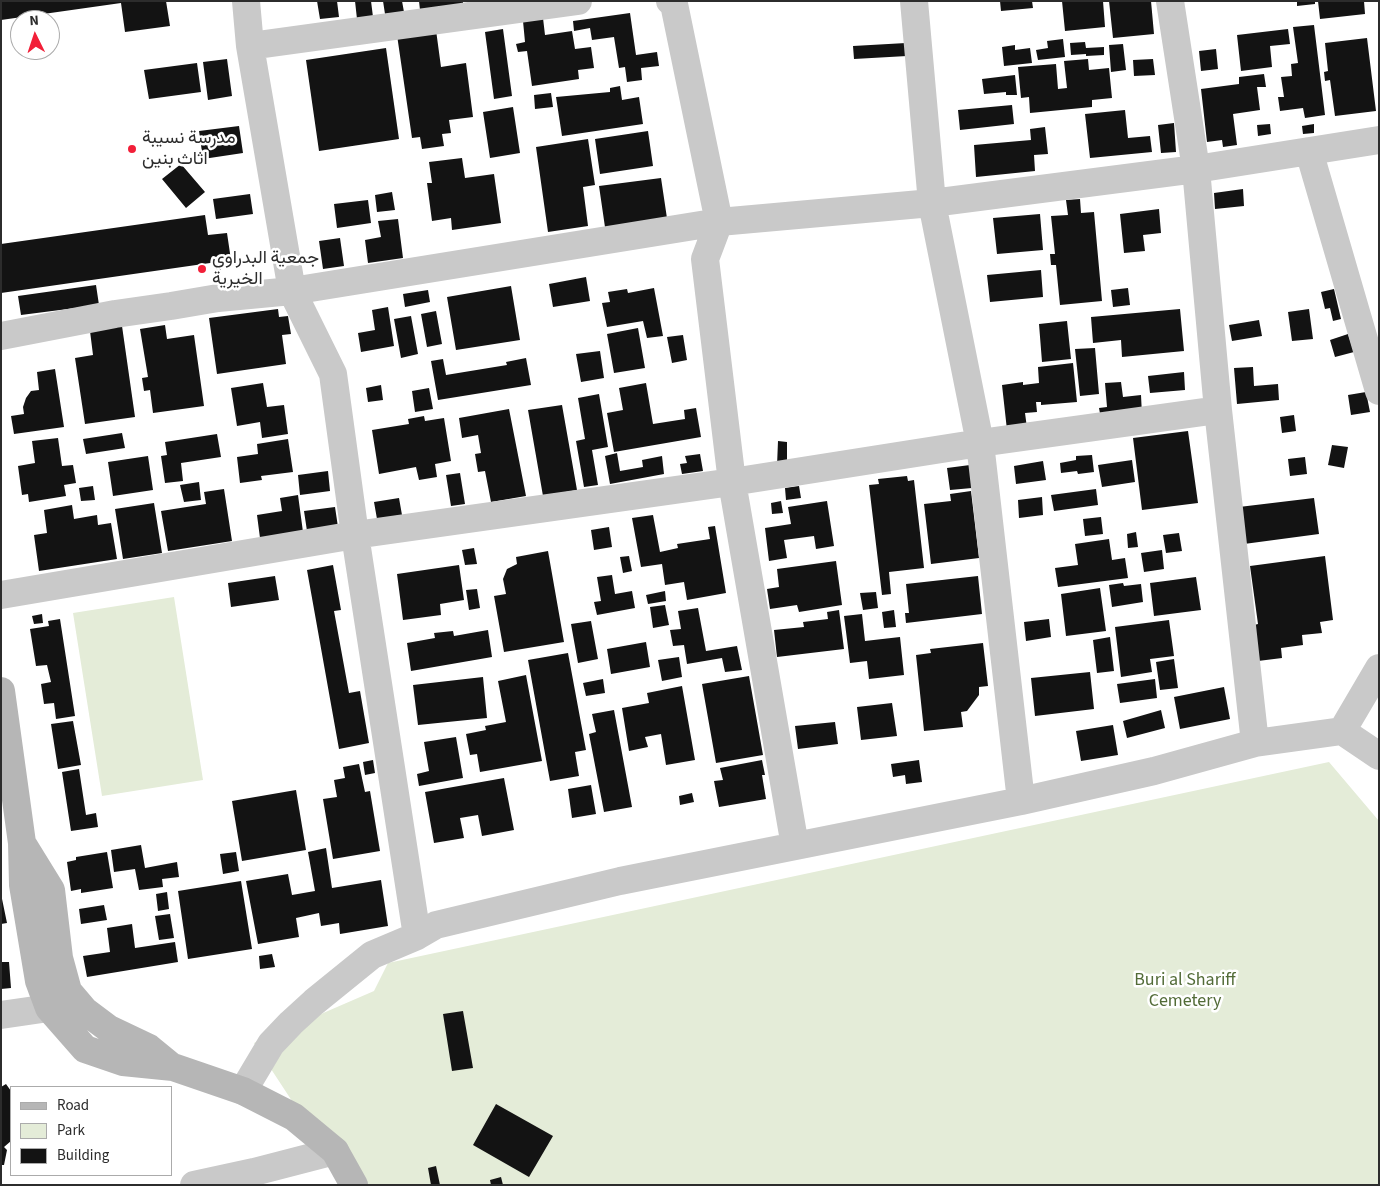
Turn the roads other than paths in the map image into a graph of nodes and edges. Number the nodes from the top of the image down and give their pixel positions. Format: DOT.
graph roads {
  1 [pos="246,1"];
  2 [pos="578,1"];
  3 [pos="670,1"];
  4 [pos="914,1"];
  5 [pos="1170,1"];
  6 [pos="250,46"];
  7 [pos="1379,140"];
  8 [pos="1309,151"];
  9 [pos="1196,169"];
  10 [pos="932,203"];
  11 [pos="720,222"];
  12 [pos="292,290"];
  13 [pos="1,336"];
  14 [pos="1379,391"];
  15 [pos="1218,410"];
  16 [pos="980,443"];
  17 [pos="732,482"];
  18 [pos="355,535"];
  19 [pos="1,595"];
  20 [pos="1379,668"];
  21 [pos="1,691"];
  22 [pos="1342,731"];
  23 [pos="1255,743"];
  24 [pos="1379,756"];
  25 [pos="1020,801"];
  26 [pos="22,842"];
  27 [pos="795,846"];
  28 [pos="417,936"];
  29 [pos="49,1008"];
  30 [pos="1,1015"];
  31 [pos="173,1067"];
  32 [pos="243,1091"];
  33 [pos="335,1151"];
  34 [pos="194,1185"];
  35 [pos="354,1185"];
  1 -- 6 [label="street"];
  2 -- 6 [label="street"];
  3 -- 11 [label="street"];
  4 -- 10 [label="street"];
  5 -- 9 [label="street"];
  6 -- 12 [label="street"];
  7 -- 8 [label="street"];
  8 -- 9 [label="street"];
  8 -- 14 [label="street"];
  9 -- 10 [label="street"];
  9 -- 15 [label="street"];
  10 -- 11 [label="street"];
  10 -- 16 [label="street"];
  11 -- 12 [label="street"];
  11 -- 17 [label="street"];
  12 -- 13 [label="street"];
  12 -- 18 [label="street"];
  15 -- 16 [label="street"];
  15 -- 23 [label="street"];
  16 -- 17 [label="street"];
  16 -- 25 [label="street"];
  17 -- 18 [label="street"];
  17 -- 27 [label="street"];
  18 -- 19 [label="street"];
  18 -- 28 [label="street"];
  20 -- 22 [label="street"];
  21 -- 26 [label="main road"];
  22 -- 23 [label="street"];
  22 -- 24 [label="street"];
  23 -- 25 [label="street"];
  25 -- 27 [label="street"];
  26 -- 29 [label="main road"];
  26 -- 31 [label="main road"];
  27 -- 28 [label="street"];
  28 -- 32 [label="street"];
  29 -- 30 [label="street"];
  29 -- 31 [label="main road"];
  31 -- 32 [label="main road"];
  32 -- 33 [label="main road"];
  33 -- 34 [label="street"];
  33 -- 35 [label="main road"];
}
